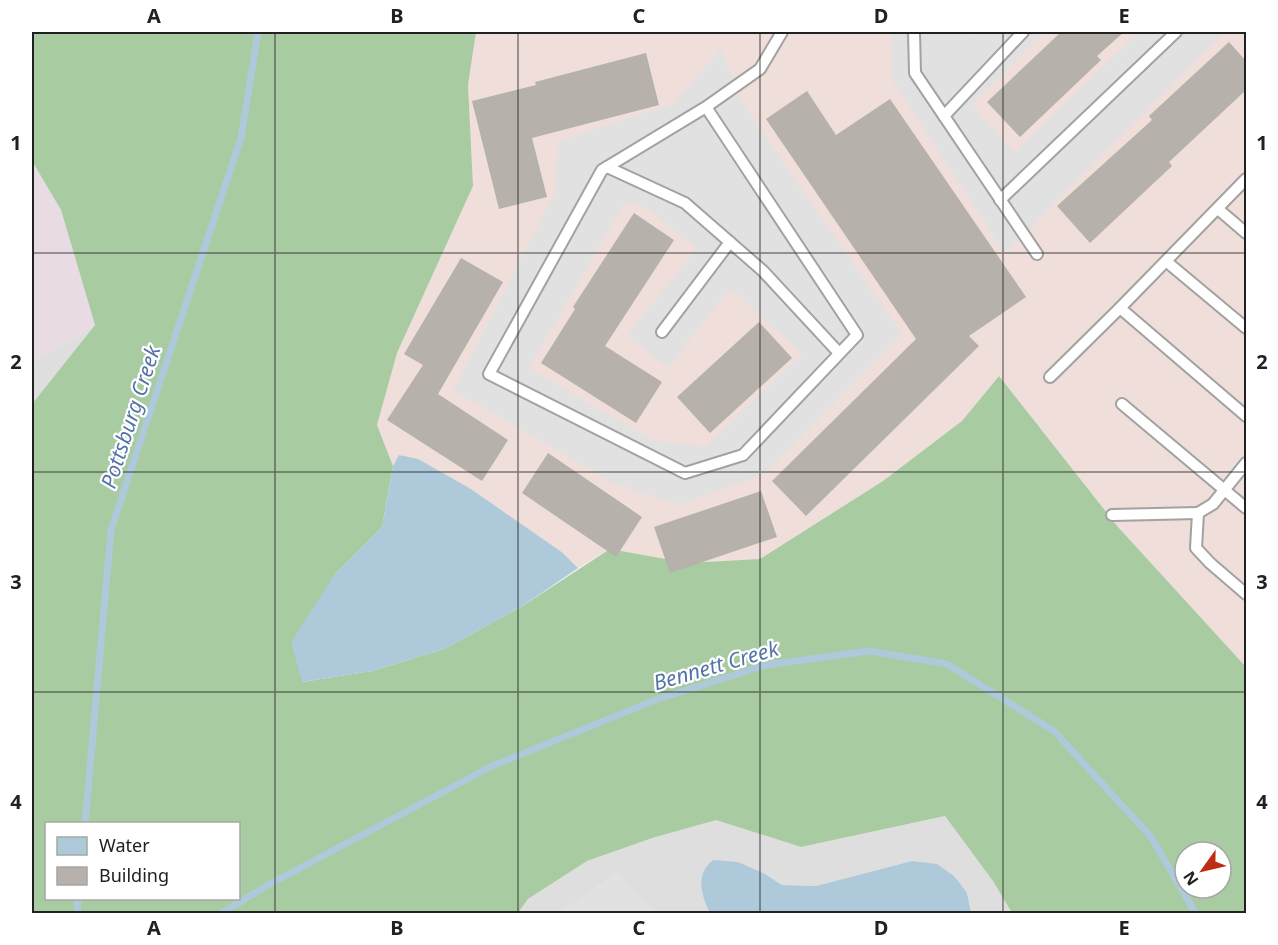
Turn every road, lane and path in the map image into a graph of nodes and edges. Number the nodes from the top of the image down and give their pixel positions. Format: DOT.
graph roads {
  1 [pos="782,32"];
  2 [pos="914,32"];
  3 [pos="1023,32"];
  4 [pos="1176,32"];
  5 [pos="706,107"];
  6 [pos="944,116"];
  7 [pos="608,166"];
  8 [pos="1246,179"];
  9 [pos="1000,200"];
  10 [pos="1218,209"];
  11 [pos="1246,233"];
  12 [pos="730,242"];
  13 [pos="1037,254"];
  14 [pos="1167,262"];
  15 [pos="1120,308"];
  16 [pos="1246,328"];
  17 [pos="662,332"];
  18 [pos="839,353"];
  19 [pos="1050,377"];
  20 [pos="1122,404"];
  21 [pos="1246,416"];
  22 [pos="1246,463"];
  23 [pos="1225,489"];
  24 [pos="1246,508"];
  25 [pos="1198,513"];
  26 [pos="1112,515"];
  27 [pos="1246,594"];
  1 -- 5 [label="lane"];
  2 -- 6 [label="lane"];
  3 -- 6 [label="lane"];
  4 -- 9 [label="lane"];
  5 -- 7 [label="lane"];
  5 -- 18 [label="lane"];
  6 -- 9 [label="lane"];
  7 -- 12 [label="lane"];
  7 -- 18 [label="lane"];
  8 -- 10 [label="lane"];
  9 -- 13 [label="lane"];
  10 -- 11 [label="lane"];
  10 -- 14 [label="lane"];
  12 -- 17 [label="lane"];
  12 -- 18 [label="lane"];
  14 -- 15 [label="lane"];
  14 -- 16 [label="lane"];
  15 -- 19 [label="lane"];
  15 -- 21 [label="lane"];
  20 -- 23 [label="lane"];
  22 -- 23 [label="lane"];
  23 -- 24 [label="lane"];
  23 -- 25 [label="lane"];
  25 -- 26 [label="lane"];
  25 -- 27 [label="lane"];
}
